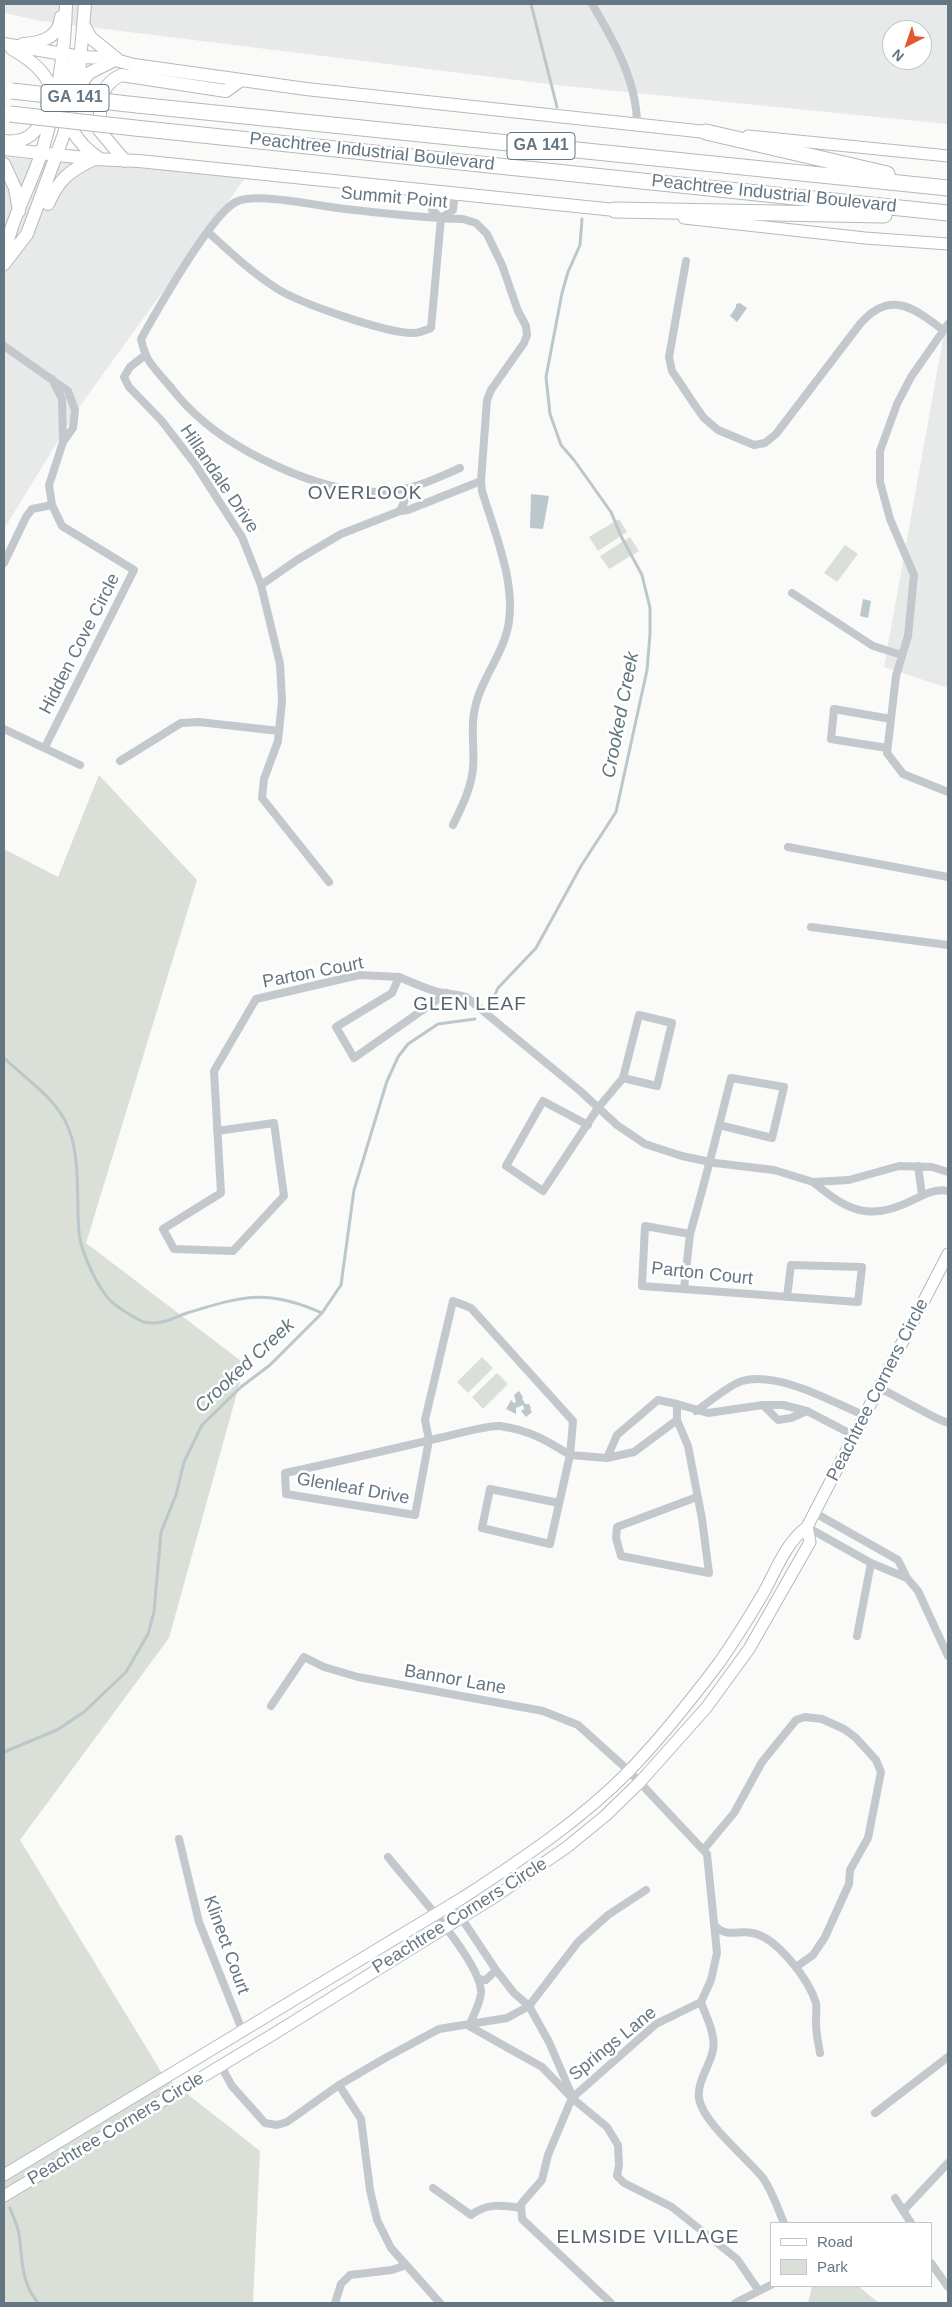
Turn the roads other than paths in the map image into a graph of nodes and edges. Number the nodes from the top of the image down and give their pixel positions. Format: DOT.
graph roads {
  1 [pos="62,4"];
  2 [pos="66,4"];
  3 [pos="85,4"];
  4 [pos="592,4"];
  5 [pos="85,27"];
  6 [pos="5,45"];
  7 [pos="61,54"];
  8 [pos="80,57"];
  9 [pos="118,62"];
  10 [pos="241,80"];
  11 [pos="8,90"];
  12 [pos="76,91"];
  13 [pos="58,104"];
  14 [pos="7,114"];
  15 [pos="637,125"];
  16 [pos="706,132"];
  17 [pos="4,141"];
  18 [pos="4,149"];
  19 [pos="50,154"];
  20 [pos="948,156"];
  21 [pos="97,159"];
  22 [pos="125,160"];
  23 [pos="4,164"];
  24 [pos="946,188"];
  25 [pos="433,190"];
  26 [pos="455,192"];
  27 [pos="615,210"];
  28 [pos="19,212"];
  29 [pos="948,214"];
  30 [pos="441,218"];
  31 [pos="208,232"];
  32 [pos="948,244"];
  33 [pos="686,261"];
  34 [pos="4,263"];
  35 [pos="947,328"];
  36 [pos="4,346"];
  37 [pos="144,356"];
  38 [pos="52,379"];
  39 [pos="63,442"];
  40 [pos="460,468"];
  41 [pos="481,481"];
  42 [pos="410,489"];
  43 [pos="52,505"];
  44 [pos="400,511"];
  45 [pos="4,562"];
  46 [pos="261,585"];
  47 [pos="792,594"];
  48 [pos="902,656"];
  49 [pos="891,719"];
  50 [pos="4,729"];
  51 [pos="279,731"];
  52 [pos="45,747"];
  53 [pos="887,748"];
  54 [pos="120,761"];
  55 [pos="80,764"];
  56 [pos="948,792"];
  57 [pos="453,825"];
  58 [pos="788,847"];
  59 [pos="948,877"];
  60 [pos="329,882"];
  61 [pos="811,926"];
  62 [pos="948,945"];
  63 [pos="399,977"];
  64 [pos="447,993"];
  65 [pos="623,1078"];
  66 [pos="598,1108"];
  67 [pos="588,1125"];
  68 [pos="719,1125"];
  69 [pos="217,1131"];
  70 [pos="711,1162"];
  71 [pos="918,1166"];
  72 [pos="948,1172"];
  73 [pos="813,1182"];
  74 [pos="948,1191"];
  75 [pos="922,1195"];
  76 [pos="690,1234"];
  77 [pos="948,1254"];
  78 [pos="684,1289"];
  79 [pos="788,1297"];
  80 [pos="878,1387"];
  81 [pos="677,1404"];
  82 [pos="763,1405"];
  83 [pos="696,1411"];
  84 [pos="807,1411"];
  85 [pos="863,1415"];
  86 [pos="677,1420"];
  87 [pos="948,1423"];
  88 [pos="853,1435"];
  89 [pos="429,1440"];
  90 [pos="570,1455"];
  91 [pos="607,1458"];
  92 [pos="697,1497"];
  93 [pos="559,1503"];
  94 [pos="815,1513"];
  95 [pos="807,1527"];
  96 [pos="871,1563"];
  97 [pos="907,1578"];
  98 [pos="857,1636"];
  99 [pos="948,1656"];
  100 [pos="271,1706"];
  101 [pos="629,1771"];
  102 [pos="640,1782"];
  103 [pos="179,1839"];
  104 [pos="704,1849"];
  105 [pos="388,1857"];
  106 [pos="646,1890"];
  107 [pos="452,1904"];
  108 [pos="435,1914"];
  109 [pos="461,1917"];
  110 [pos="446,1926"];
  111 [pos="715,1926"];
  112 [pos="796,1967"];
  113 [pos="496,1970"];
  114 [pos="478,1979"];
  115 [pos="701,2002"];
  116 [pos="530,2006"];
  117 [pos="469,2026"];
  118 [pos="242,2030"];
  119 [pos="820,2053"];
  120 [pos="948,2057"];
  121 [pos="221,2066"];
  122 [pos="339,2085"];
  123 [pos="572,2098"];
  124 [pos="875,2112"];
  125 [pos="948,2163"];
  126 [pos="4,2175"];
  127 [pos="433,2188"];
  128 [pos="4,2196"];
  129 [pos="895,2198"];
  130 [pos="521,2208"];
  131 [pos="903,2211"];
  132 [pos="784,2222"];
  133 [pos="910,2222"];
  134 [pos="932,2264"];
  135 [pos="406,2265"];
  136 [pos="770,2286"];
  137 [pos="948,2287"];
  138 [pos="759,2291"];
  139 [pos="335,2303"];
  140 [pos="440,2303"];
  141 [pos="612,2303"];
  142 [pos="735,2303"];
  1 -- 6 [label="main road"];
  2 -- 7 [label="main road"];
  3 -- 5 [label="main road"];
  4 -- 15 [label="street"];
  5 -- 8 [label="main road"];
  5 -- 9 [label="main road"];
  6 -- 7 [label="main road"];
  6 -- 13 [label="main road"];
  7 -- 8 [label="main road"];
  7 -- 13 [label="main road"];
  8 -- 9 [label="main road"];
  8 -- 12 [label="main road"];
  8 -- 13 [label="main road"];
  9 -- 10 [label="main road"];
  9 -- 12 [label="main road"];
  10 -- 15 [label="main road"];
  10 -- 22 [label="main road"];
  11 -- 24 [label="highway, Peachtree Industrial Boulevard / GA 141, bridge"];
  12 -- 13 [label="main road"];
  13 -- 17 [label="main road"];
  13 -- 19 [label="main road"];
  13 -- 19 [label="main road"];
  13 -- 19 [label="main road"];
  13 -- 21 [label="main road"];
  14 -- 29 [label="highway, Peachtree Industrial Boulevard / GA 141, bridge"];
  15 -- 16 [label="main road"];
  16 -- 20 [label="street"];
  16 -- 24 [label="highway"];
  18 -- 19 [label="main road, Peachtree Industrial Boulevard"];
  19 -- 21 [label="main road, Peachtree Industrial Boulevard"];
  19 -- 28 [label="main road"];
  19 -- 34 [label="main road"];
  21 -- 22 [label="main road, Peachtree Industrial Boulevard"];
  21 -- 34 [label="main road"];
  22 -- 25 [label="main road, Peachtree Industrial Boulevard"];
  23 -- 28 [label="main road"];
  25 -- 26 [label="main road, Peachtree Industrial Boulevard"];
  25 -- 30 [label="street"];
  26 -- 27 [label="main road, Peachtree Industrial Boulevard"];
  26 -- 30 [label="street"];
  27 -- 29 [label="highway"];
  27 -- 32 [label="street, Peachtree Industrial Boulevard"];
  28 -- 34 [label="main road"];
  30 -- 31 [label="street, Summit Point"];
  30 -- 31 [label="street"];
  30 -- 41 [label="street, Summit Point"];
  31 -- 37 [label="street, Summit Point"];
  33 -- 35 [label="street"];
  35 -- 48 [label="street"];
  36 -- 38 [label="street, Hidden Cove Circle"];
  37 -- 42 [label="street"];
  37 -- 46 [label="street, Hillandale Drive"];
  38 -- 39 [label="street, Hidden Cove Circle"];
  38 -- 39 [label="street, Hidden Cove Circle"];
  39 -- 43 [label="street, Hidden Cove Circle"];
  40 -- 42 [label="street"];
  41 -- 44 [label="street"];
  41 -- 57 [label="street, Summit Point"];
  42 -- 44 [label="street"];
  43 -- 45 [label="street"];
  43 -- 52 [label="street, Hidden Cove Circle"];
  44 -- 46 [label="street"];
  46 -- 51 [label="street, Hillandale Drive"];
  47 -- 48 [label="street"];
  48 -- 49 [label="street"];
  49 -- 53 [label="street"];
  49 -- 53 [label="street"];
  50 -- 52 [label="street"];
  51 -- 54 [label="street"];
  51 -- 60 [label="street, Hillandale Drive"];
  52 -- 55 [label="street"];
  53 -- 56 [label="street"];
  58 -- 59 [label="street"];
  61 -- 62 [label="street"];
  63 -- 64 [label="street, Parton Court"];
  63 -- 64 [label="street"];
  63 -- 69 [label="street, Parton Court"];
  64 -- 66 [label="street, Parton Court"];
  65 -- 65 [label="street"];
  65 -- 66 [label="street"];
  66 -- 67 [label="street"];
  66 -- 70 [label="street, Parton Court"];
  67 -- 67 [label="street"];
  68 -- 68 [label="street"];
  68 -- 70 [label="street"];
  69 -- 69 [label="street, Parton Court"];
  70 -- 73 [label="street, Parton Court"];
  70 -- 76 [label="street"];
  71 -- 72 [label="street, Parton Court"];
  71 -- 73 [label="street, Parton Court"];
  71 -- 75 [label="street"];
  73 -- 75 [label="street, Parton Court"];
  74 -- 75 [label="street, Parton Court"];
  76 -- 78 [label="street"];
  76 -- 78 [label="street, Parton Court"];
  77 -- 80 [label="street, Peachtree Corners Circle"];
  78 -- 79 [label="street, Parton Court"];
  79 -- 79 [label="street, Parton Court"];
  80 -- 85 [label="street, Peachtree Corners Circle"];
  80 -- 87 [label="street"];
  81 -- 83 [label="street"];
  81 -- 86 [label="street"];
  81 -- 91 [label="street"];
  82 -- 83 [label="street"];
  82 -- 84 [label="street"];
  82 -- 84 [label="street"];
  83 -- 85 [label="street"];
  84 -- 88 [label="street"];
  85 -- 88 [label="street, Peachtree Corners Circle"];
  86 -- 91 [label="street, Glenleaf Drive"];
  86 -- 92 [label="street"];
  88 -- 94 [label="street, Peachtree Corners Circle"];
  89 -- 89 [label="street, Glenleaf Drive"];
  89 -- 90 [label="street, Glenleaf Drive"];
  89 -- 90 [label="street, Glenleaf Drive"];
  90 -- 91 [label="street, Glenleaf Drive"];
  90 -- 93 [label="street, Glenleaf Drive"];
  92 -- 92 [label="street"];
  93 -- 93 [label="street, Glenleaf Drive"];
  94 -- 95 [label="street, Peachtree Corners Circle"];
  94 -- 97 [label="street"];
  95 -- 96 [label="street"];
  95 -- 101 [label="street, Peachtree Corners Circle"];
  95 -- 102 [label="street, Peachtree Corners Circle"];
  96 -- 97 [label="street"];
  96 -- 98 [label="street"];
  97 -- 99 [label="street"];
  100 -- 101 [label="street, Bannor Lane"];
  101 -- 102 [label="street, Bannor Lane"];
  101 -- 107 [label="street, Peachtree Corners Circle"];
  102 -- 104 [label="street"];
  102 -- 109 [label="street, Peachtree Corners Circle"];
  103 -- 118 [label="street, Klinect Court"];
  104 -- 111 [label="street"];
  104 -- 112 [label="street"];
  105 -- 108 [label="street"];
  106 -- 116 [label="street"];
  107 -- 108 [label="street, Peachtree Corners Circle"];
  107 -- 109 [label="street, Springs Lane"];
  108 -- 110 [label="street"];
  108 -- 118 [label="street, Peachtree Corners Circle"];
  109 -- 110 [label="street, Peachtree Corners Circle"];
  109 -- 113 [label="street, Springs Lane"];
  110 -- 114 [label="street"];
  110 -- 121 [label="street, Peachtree Corners Circle"];
  111 -- 112 [label="street"];
  111 -- 115 [label="street"];
  112 -- 119 [label="street"];
  113 -- 114 [label="street"];
  113 -- 116 [label="street, Springs Lane"];
  114 -- 117 [label="street"];
  115 -- 123 [label="street, Springs Lane"];
  115 -- 132 [label="street"];
  116 -- 117 [label="street"];
  116 -- 123 [label="street, Springs Lane"];
  117 -- 122 [label="street"];
  117 -- 123 [label="street, Springs Lane"];
  118 -- 126 [label="street, Peachtree Corners Circle"];
  120 -- 124 [label="street"];
  121 -- 122 [label="street"];
  121 -- 128 [label="street, Peachtree Corners Circle"];
  122 -- 135 [label="street"];
  123 -- 130 [label="street, Springs Lane"];
  123 -- 138 [label="street, Springs Lane"];
  125 -- 131 [label="street"];
  127 -- 130 [label="street"];
  129 -- 131 [label="street"];
  130 -- 141 [label="street"];
  131 -- 133 [label="street"];
  134 -- 137 [label="street"];
  135 -- 139 [label="street"];
  135 -- 140 [label="street"];
  136 -- 138 [label="street"];
  138 -- 142 [label="street"];
}
